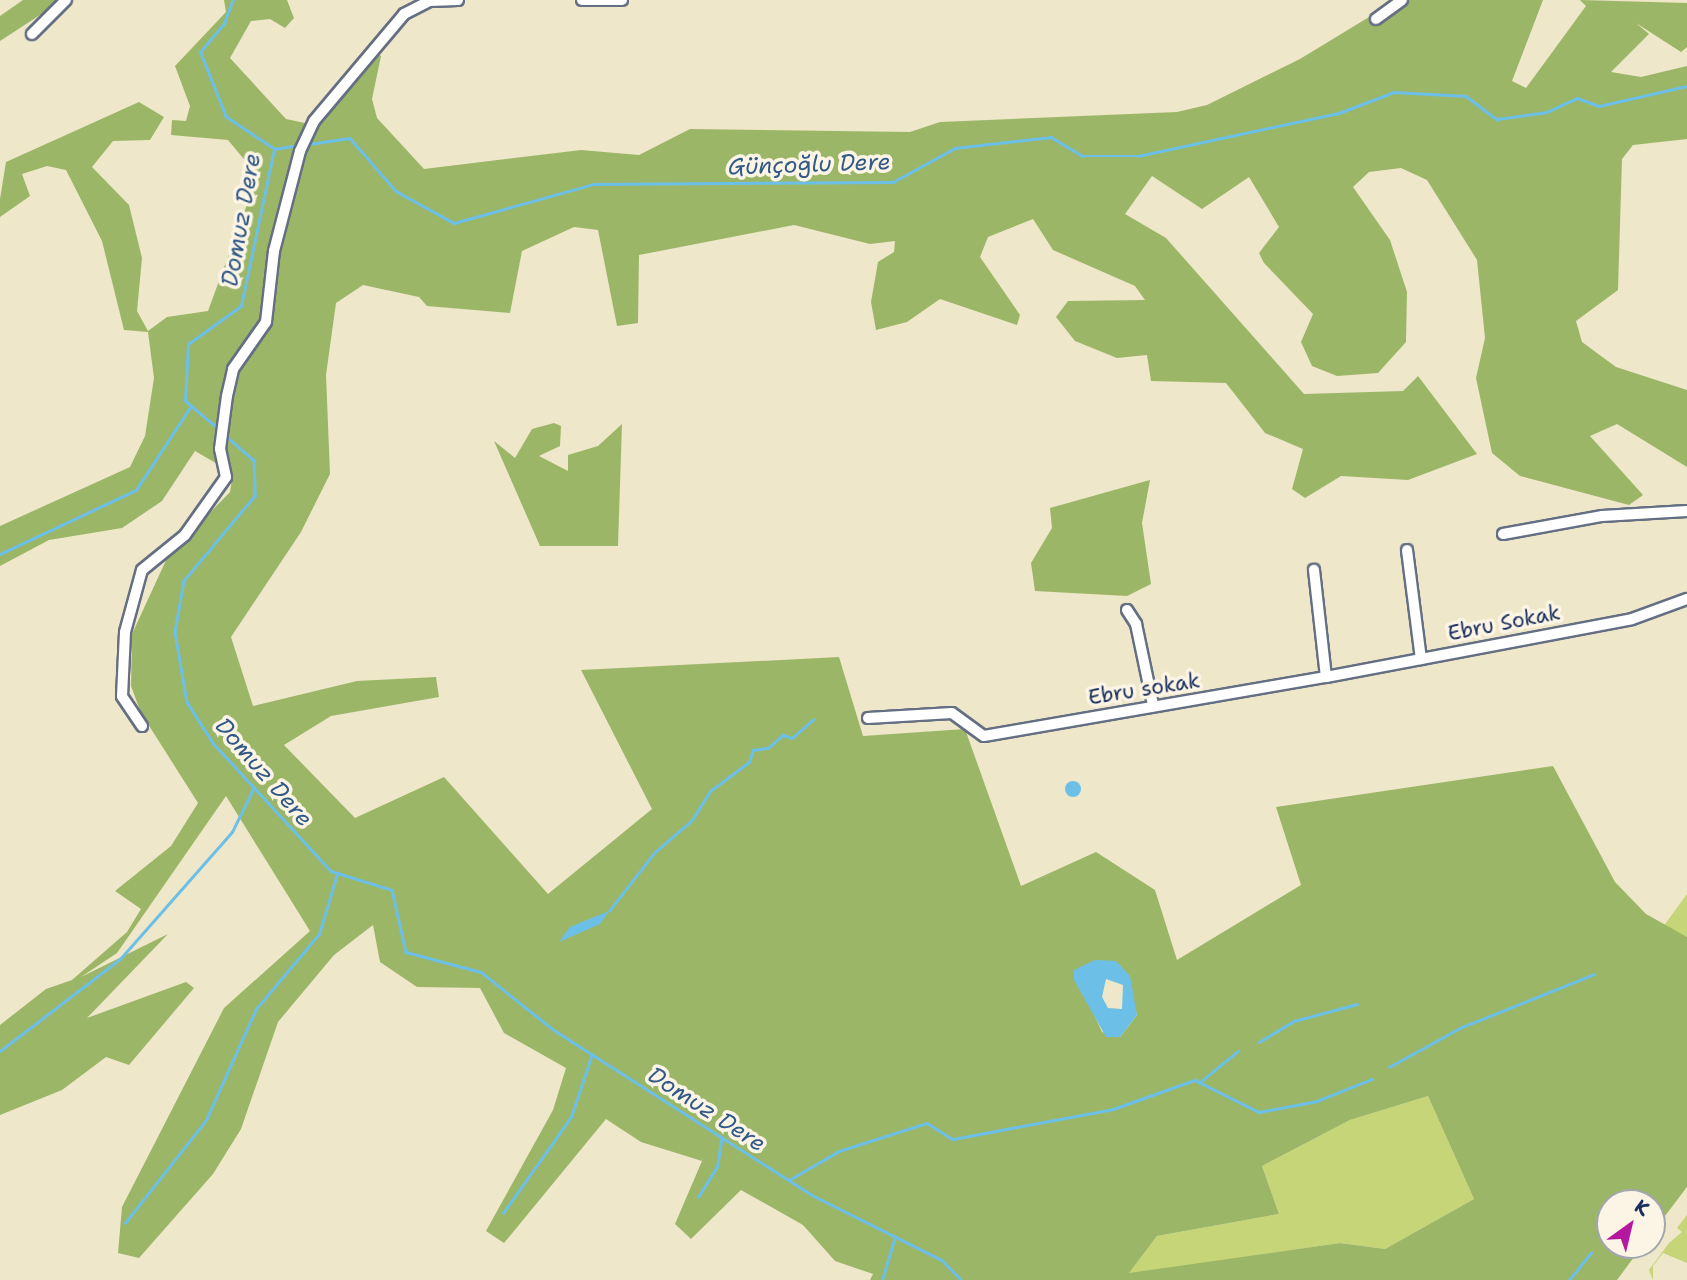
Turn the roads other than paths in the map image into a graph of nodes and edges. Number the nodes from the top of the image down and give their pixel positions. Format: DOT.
graph roads {
  1 [pos="66,0"];
  2 [pos="458,0"];
  3 [pos="582,0"];
  4 [pos="622,0"];
  5 [pos="1402,0"];
  6 [pos="1376,19"];
  7 [pos="32,34"];
  8 [pos="1687,511"];
  9 [pos="1503,534"];
  10 [pos="1407,550"];
  11 [pos="1314,570"];
  12 [pos="1687,599"];
  13 [pos="1127,610"];
  14 [pos="1421,659"];
  15 [pos="1326,677"];
  16 [pos="1153,705"];
  17 [pos="867,718"];
  18 [pos="142,726"];
  1 -- 7 [label="street"];
  2 -- 18 [label="street"];
  3 -- 4 [label="street"];
  5 -- 6 [label="street"];
  8 -- 9 [label="street"];
  10 -- 14 [label="street"];
  11 -- 15 [label="street"];
  12 -- 14 [label="street, Ebru Sokak"];
  13 -- 16 [label="street"];
  14 -- 15 [label="street, Ebru Sokak"];
  15 -- 16 [label="street, Ebru sokak"];
  16 -- 17 [label="street, Ebru sokak"];
}
